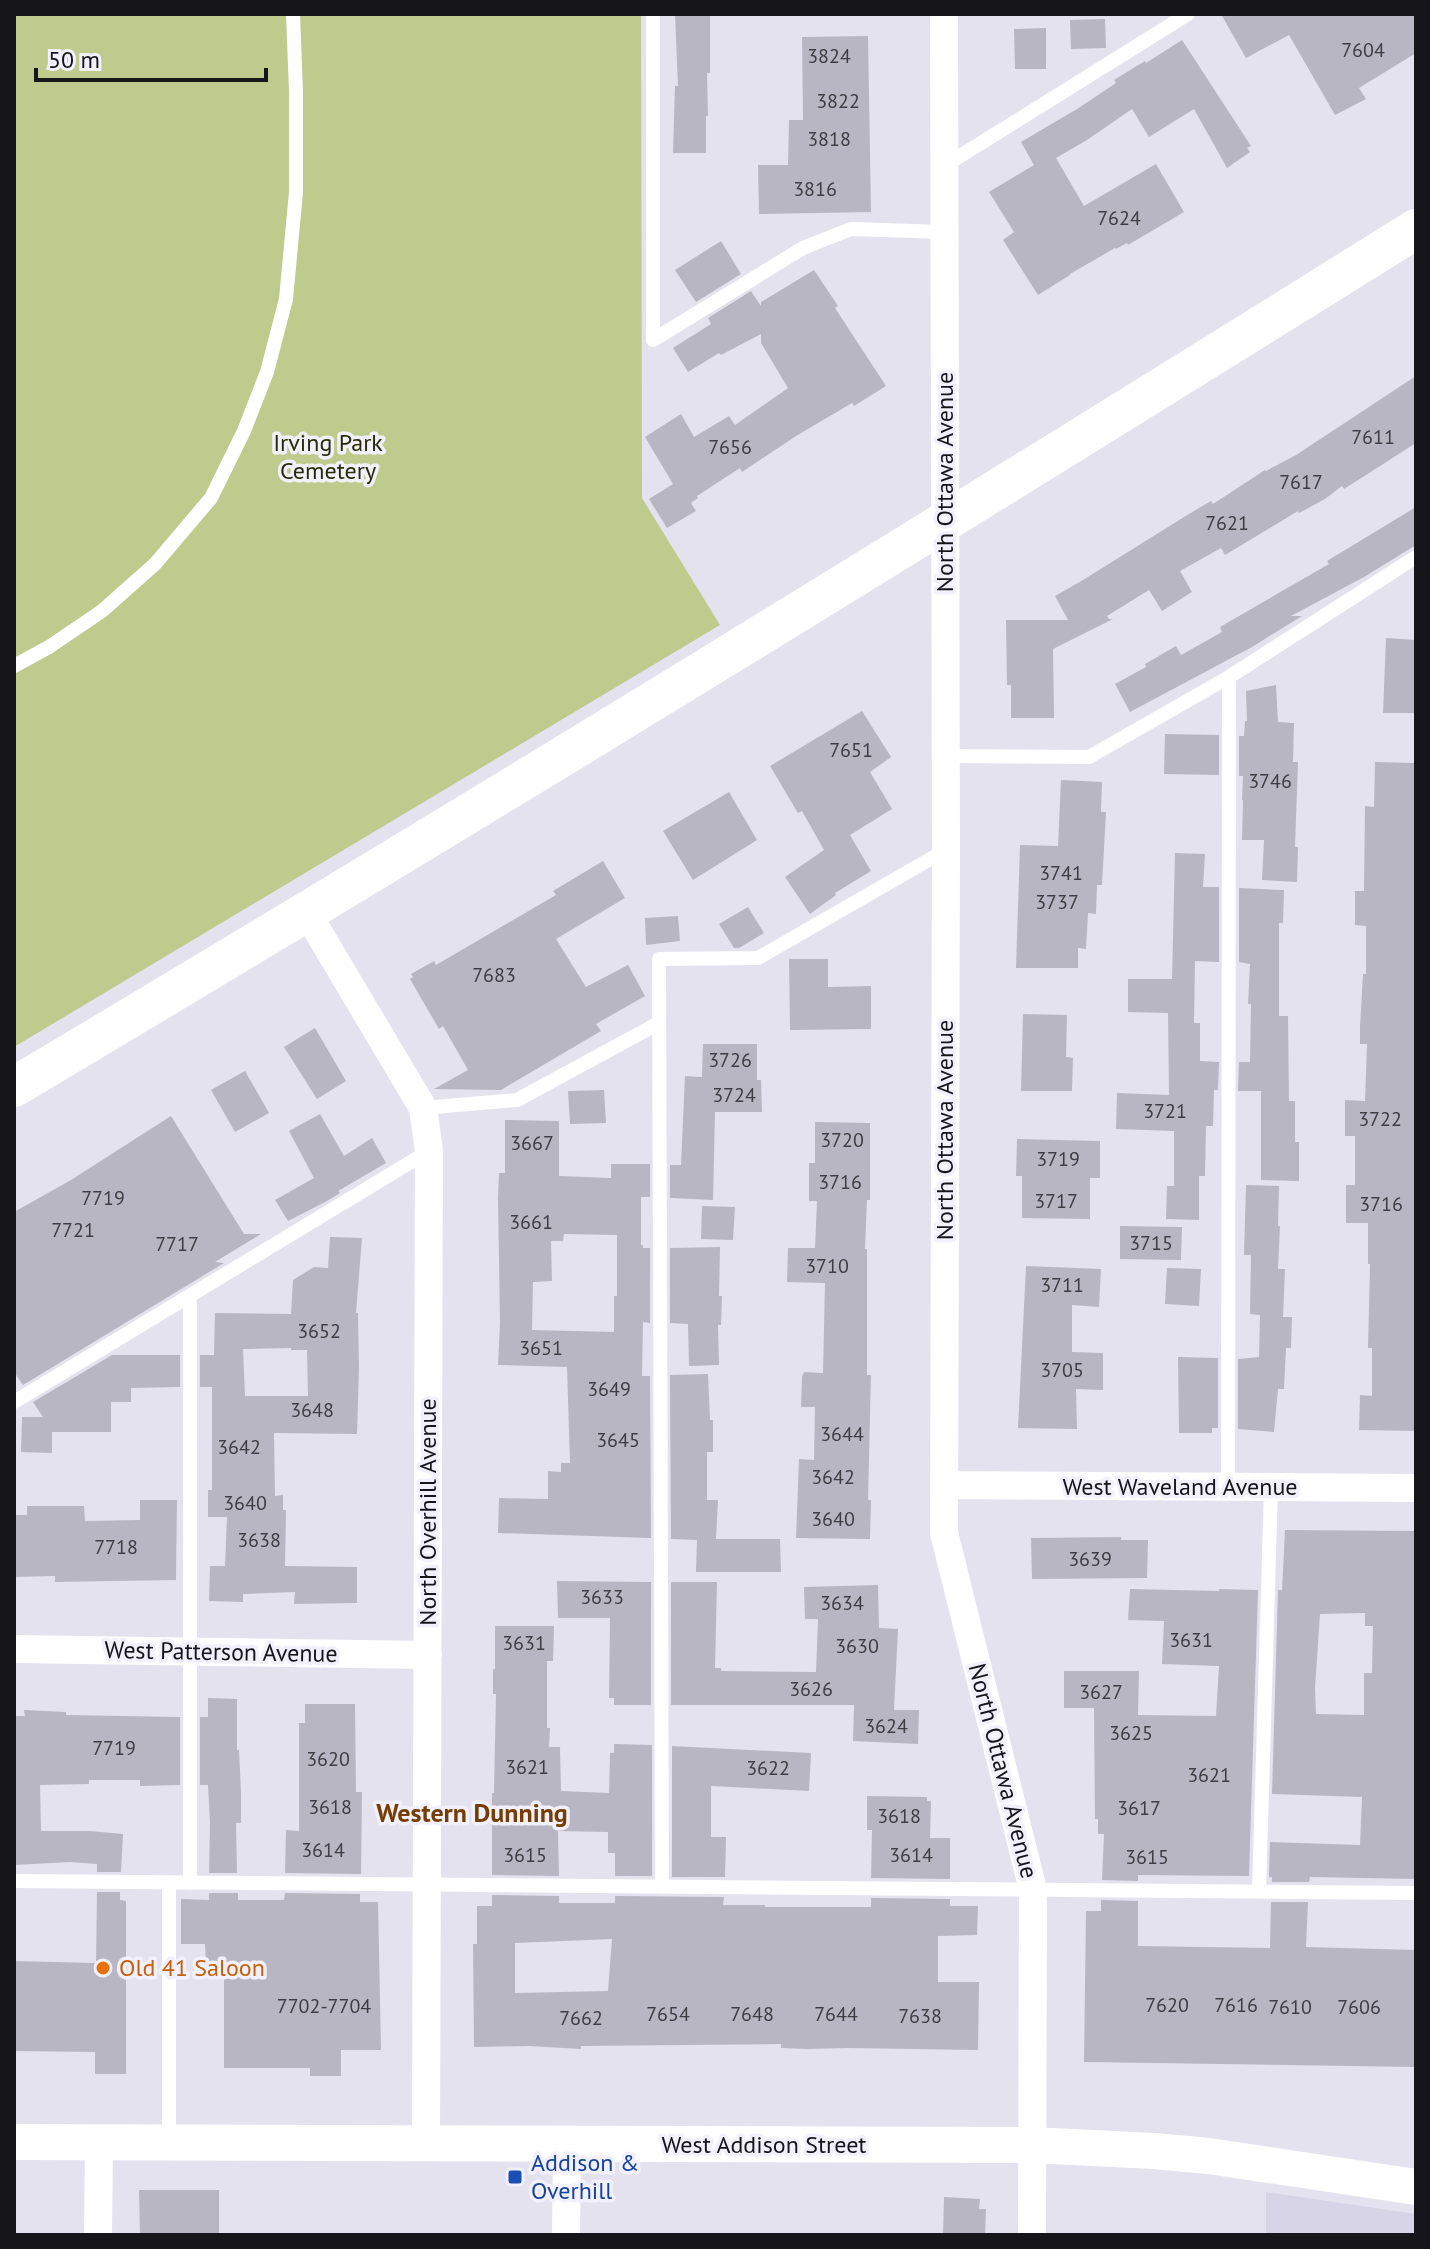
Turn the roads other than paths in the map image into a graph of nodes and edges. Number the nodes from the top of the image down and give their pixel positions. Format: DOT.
graph roads {
  1 [pos="293,14"];
  2 [pos="653,14"];
  3 [pos="944,14"];
  4 [pos="1188,14"];
  5 [pos="944,166"];
  6 [pos="1416,229"];
  7 [pos="944,232"];
  8 [pos="945,523"];
  9 [pos="1416,557"];
  10 [pos="14,666"];
  11 [pos="1229,677"];
  12 [pos="945,756"];
  13 [pos="946,850"];
  14 [pos="307,913"];
  15 [pos="659,1023"];
  16 [pos="14,1087"];
  17 [pos="423,1108"];
  18 [pos="429,1151"];
  19 [pos="190,1296"];
  20 [pos="14,1402"];
  21 [pos="945,1485"];
  22 [pos="1228,1487"];
  23 [pos="1271,1487"];
  24 [pos="1416,1488"];
  25 [pos="14,1649"];
  26 [pos="190,1651"];
  27 [pos="428,1655"];
  28 [pos="14,1881"];
  29 [pos="169,1883"];
  30 [pos="190,1883"];
  31 [pos="426,1885"];
  32 [pos="662,1887"];
  33 [pos="1033,1890"];
  34 [pos="1259,1892"];
  35 [pos="1416,1893"];
  36 [pos="14,2142"];
  37 [pos="99,2143"];
  38 [pos="169,2143"];
  39 [pos="426,2144"];
  40 [pos="567,2144"];
  41 [pos="1031,2145"];
  42 [pos="1416,2187"];
  43 [pos="98,2235"];
  44 [pos="566,2235"];
  45 [pos="1032,2235"];
  1 -- 10 [label="lane"];
  2 -- 7 [label="lane"];
  3 -- 5 [label="street, North Ottawa Avenue"];
  4 -- 5 [label="lane"];
  5 -- 7 [label="street, North Ottawa Avenue"];
  6 -- 8 [label="main road"];
  7 -- 8 [label="street, North Ottawa Avenue"];
  8 -- 12 [label="street, North Ottawa Avenue"];
  8 -- 14 [label="main road"];
  9 -- 11 [label="lane"];
  11 -- 12 [label="lane"];
  11 -- 22 [label="lane"];
  12 -- 13 [label="street, North Ottawa Avenue"];
  13 -- 15 [label="lane"];
  13 -- 21 [label="street, North Ottawa Avenue"];
  14 -- 16 [label="main road"];
  14 -- 17 [label="street, North Overhill Avenue"];
  15 -- 17 [label="lane"];
  15 -- 32 [label="lane"];
  17 -- 18 [label="street, North Overhill Avenue"];
  18 -- 19 [label="lane"];
  18 -- 27 [label="street, North Overhill Avenue"];
  19 -- 20 [label="lane"];
  19 -- 26 [label="lane"];
  21 -- 22 [label="street, West Waveland Avenue"];
  21 -- 33 [label="street, North Ottawa Avenue"];
  22 -- 23 [label="street, West Waveland Avenue"];
  23 -- 24 [label="street, West Waveland Avenue"];
  23 -- 34 [label="lane"];
  25 -- 26 [label="street, West Patterson Avenue"];
  26 -- 27 [label="street, West Patterson Avenue"];
  26 -- 30 [label="lane"];
  27 -- 31 [label="street, North Overhill Avenue"];
  28 -- 29 [label="lane"];
  29 -- 30 [label="lane"];
  29 -- 38 [label="lane"];
  30 -- 31 [label="lane"];
  31 -- 32 [label="lane"];
  31 -- 39 [label="street, North Overhill Avenue"];
  32 -- 33 [label="lane"];
  33 -- 34 [label="lane"];
  33 -- 41 [label="street, North Ottawa Avenue"];
  34 -- 35 [label="lane"];
  36 -- 37 [label="street, West Addison Street"];
  37 -- 38 [label="street, West Addison Street"];
  37 -- 43 [label="street"];
  38 -- 39 [label="street, West Addison Street"];
  39 -- 40 [label="street, West Addison Street"];
  40 -- 41 [label="street, West Addison Street"];
  40 -- 44 [label="street"];
  41 -- 42 [label="street, West Addison Street"];
  41 -- 45 [label="street, North Ottawa Avenue"];
}
